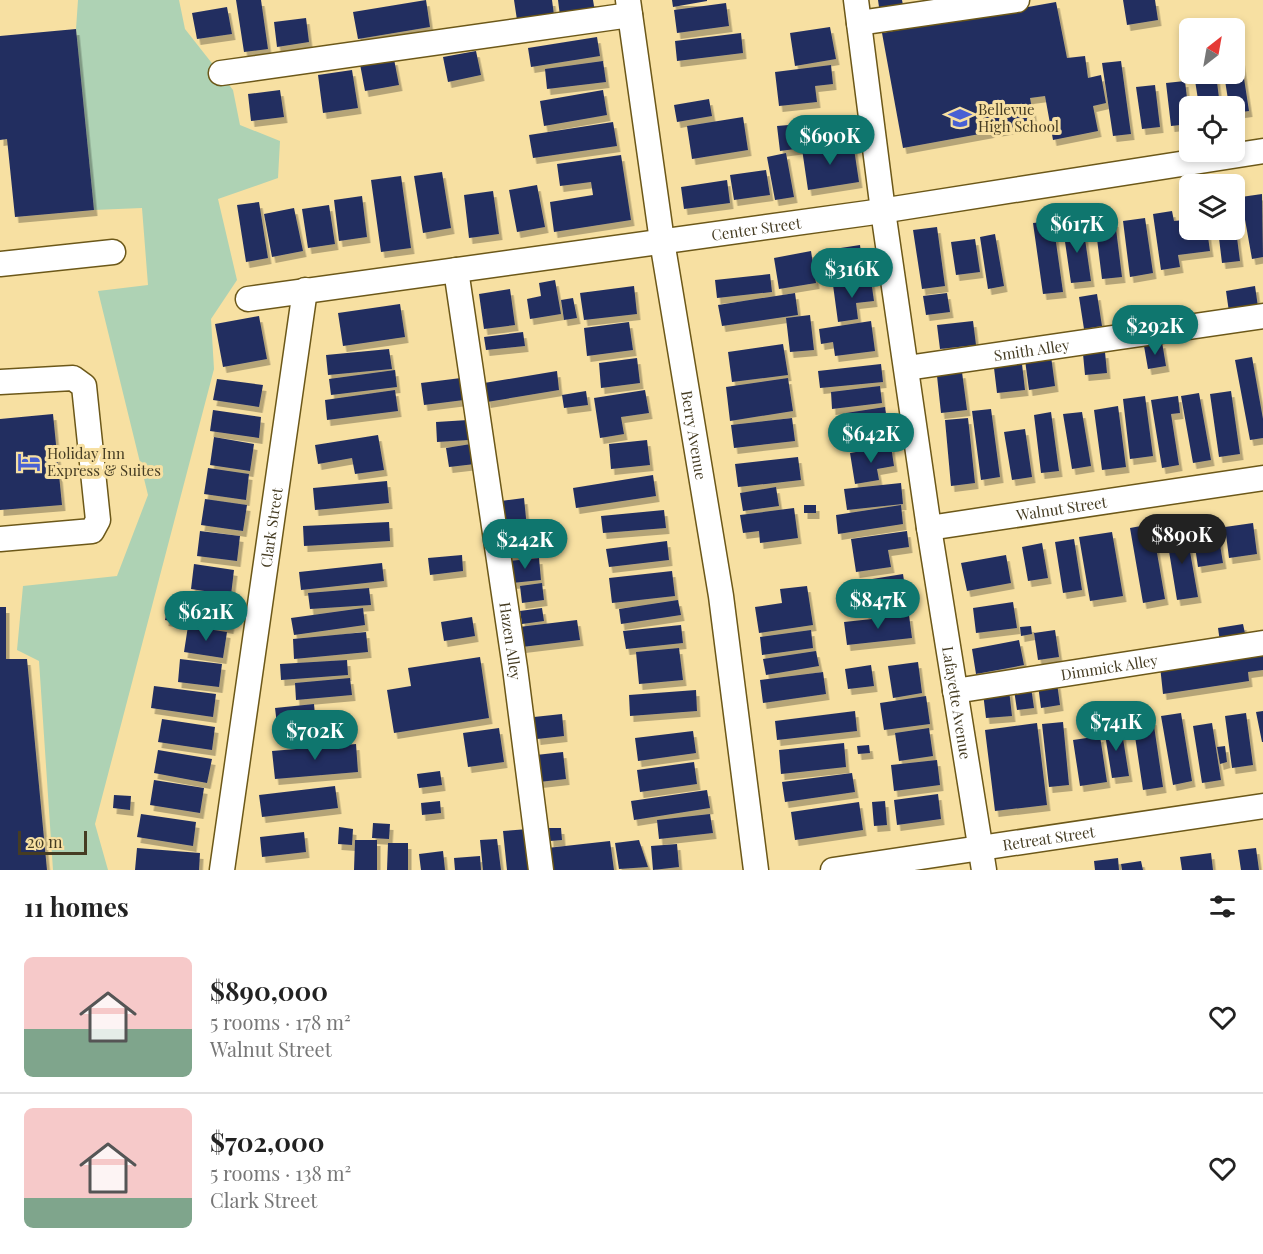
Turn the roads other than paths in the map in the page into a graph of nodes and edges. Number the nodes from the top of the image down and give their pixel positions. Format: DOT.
graph roads {
  1 [pos="1017,0"];
  2 [pos="629,7"];
  3 [pos="858,11"];
  4 [pos="221,73"];
  5 [pos="1263,151"];
  6 [pos="883,211"];
  7 [pos="662,240"];
  8 [pos="113,252"];
  9 [pos="0,264"];
  10 [pos="456,270"];
  11 [pos="305,290"];
  12 [pos="248,299"];
  13 [pos="1263,316"];
  14 [pos="0,366"];
  15 [pos="907,368"];
  16 [pos="0,375"];
  17 [pos="0,382"];
  18 [pos="1263,478"];
  19 [pos="929,528"];
  20 [pos="0,539"];
  21 [pos="1263,643"];
  22 [pos="955,691"];
  23 [pos="1263,806"];
  24 [pos="982,859"];
  25 [pos="222,870"];
  26 [pos="541,870"];
  27 [pos="756,870"];
  28 [pos="834,870"];
  1 -- 3 [label="street"];
  2 -- 4 [label="street"];
  2 -- 7 [label="street, Berry Avenue"];
  3 -- 6 [label="street, Lafayette Avenue"];
  5 -- 6 [label="street, Center Street"];
  6 -- 7 [label="street, Center Street"];
  6 -- 15 [label="street, Lafayette Avenue"];
  7 -- 10 [label="street, Center Street"];
  7 -- 27 [label="street, Berry Avenue"];
  8 -- 9 [label="street"];
  10 -- 11 [label="street, Center Street"];
  10 -- 26 [label="street, Hazen Alley"];
  11 -- 12 [label="street, Center Street"];
  11 -- 25 [label="street, Clark Street"];
  13 -- 15 [label="street, Smith Alley"];
  14 -- 16 [label="street"];
  15 -- 19 [label="street, Lafayette Avenue"];
  17 -- 20 [label="street"];
  18 -- 19 [label="street, Walnut Street"];
  19 -- 22 [label="street, Lafayette Avenue"];
  21 -- 22 [label="street, Dimmick Alley"];
  22 -- 24 [label="street, Lafayette Avenue"];
  23 -- 24 [label="street, Retreat Street"];
  24 -- 28 [label="street, Retreat Street"];
}
